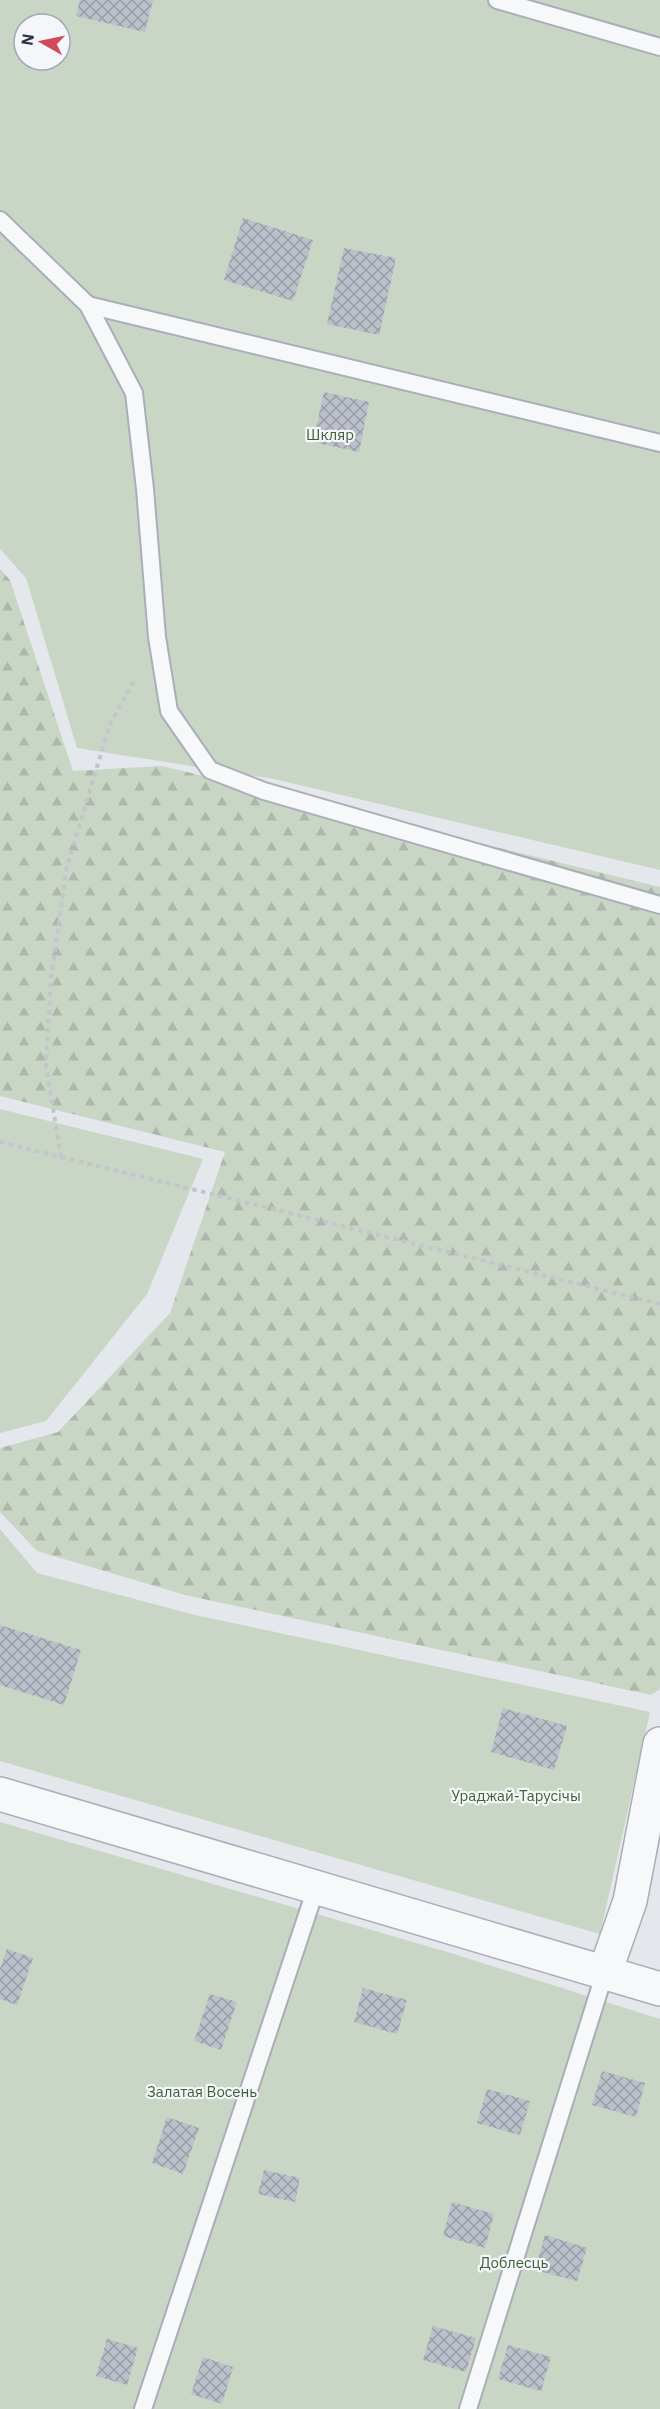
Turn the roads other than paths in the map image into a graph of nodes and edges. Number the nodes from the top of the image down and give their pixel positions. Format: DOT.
graph roads {
  1 [pos="497,0"];
  2 [pos="660,46"];
  3 [pos="0,220"];
  4 [pos="88,305"];
  5 [pos="660,444"];
  6 [pos="660,905"];
  7 [pos="660,1744"];
  8 [pos="2,1801"];
  9 [pos="315,1888"];
  10 [pos="605,1972"];
  11 [pos="660,1989"];
  12 [pos="143,2409"];
  13 [pos="468,2409"];
  1 -- 2 [label="lane"];
  3 -- 4 [label="lane"];
  4 -- 5 [label="lane"];
  4 -- 6 [label="lane"];
  7 -- 10 [label="street"];
  8 -- 9 [label="street"];
  9 -- 10 [label="street"];
  9 -- 12 [label="lane"];
  10 -- 11 [label="street"];
  10 -- 13 [label="lane"];
}
